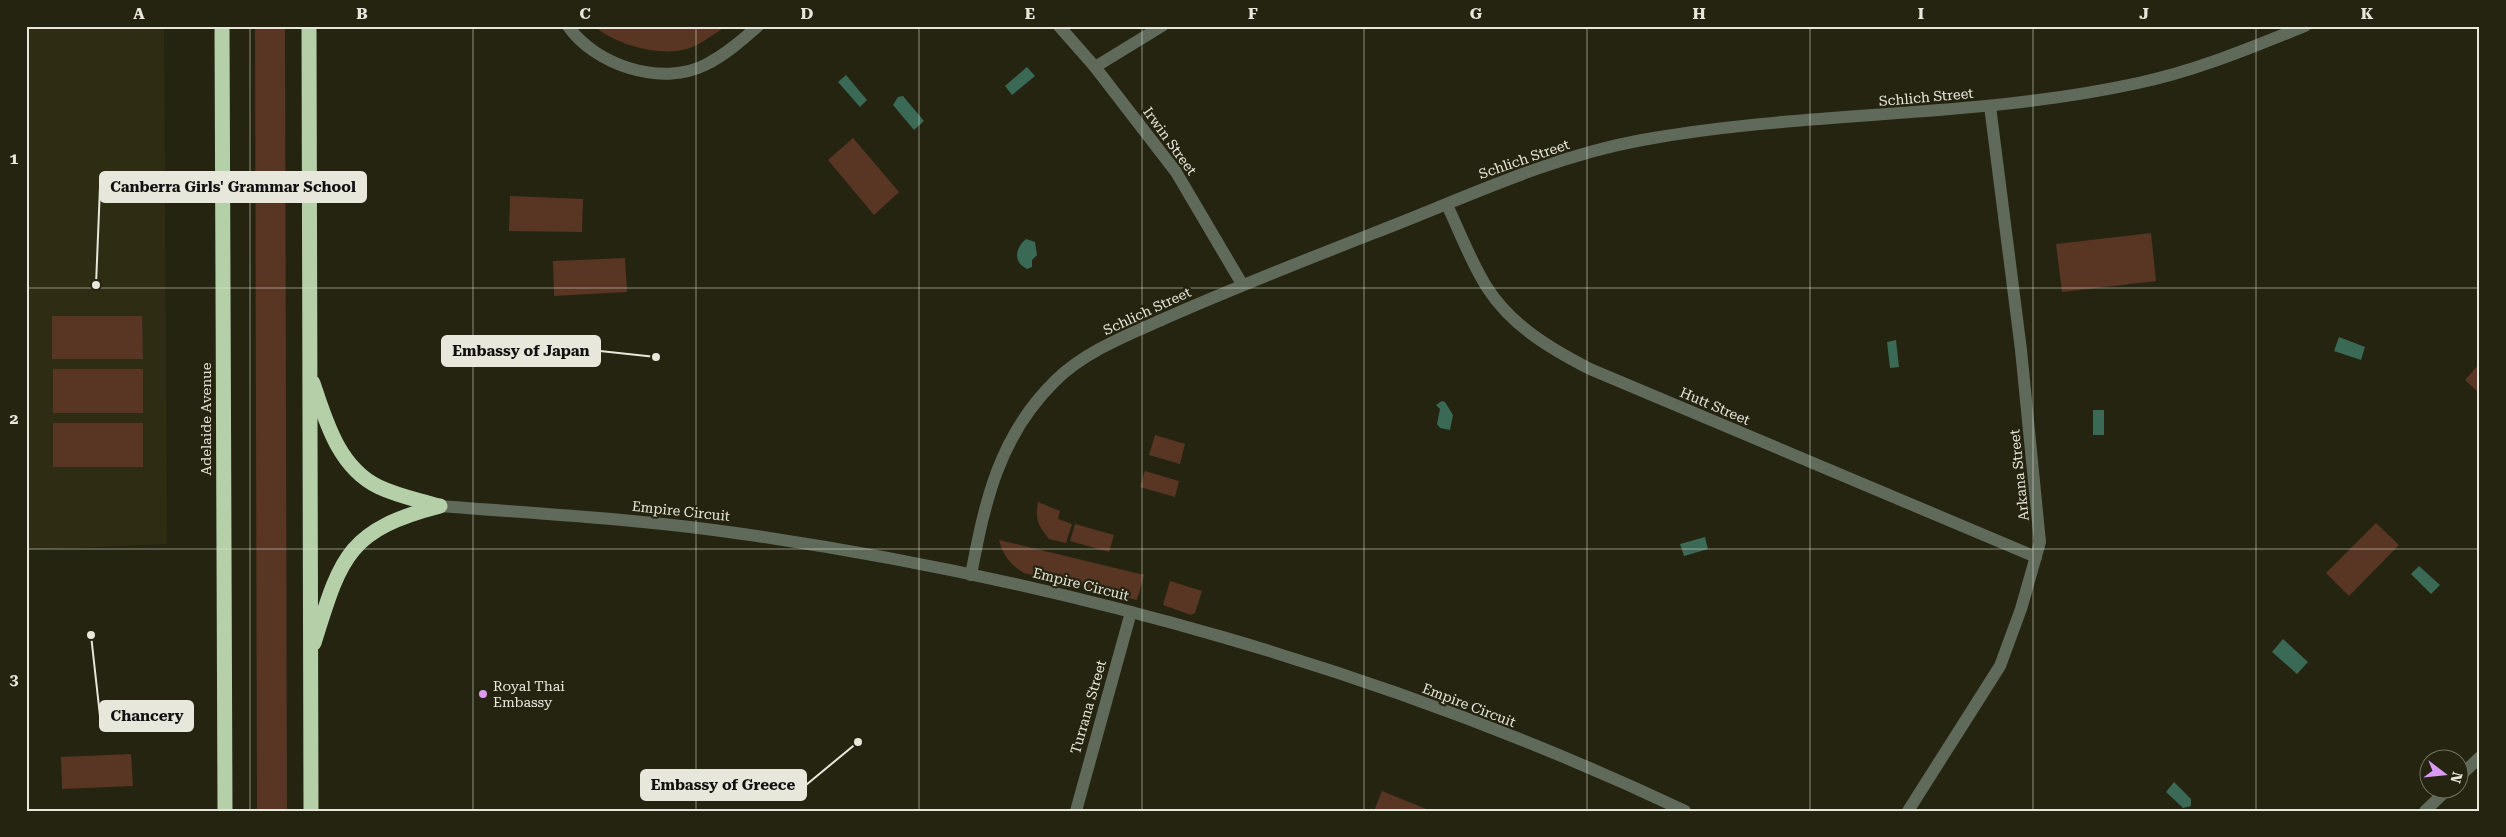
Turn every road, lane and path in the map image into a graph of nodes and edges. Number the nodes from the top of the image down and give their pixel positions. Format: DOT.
graph roads {
  1 [pos="222,26"];
  2 [pos="309,26"];
  3 [pos="568,26"];
  4 [pos="758,26"];
  5 [pos="1059,26"];
  6 [pos="1162,26"];
  7 [pos="2305,26"];
  8 [pos="1095,66"];
  9 [pos="1990,106"];
  10 [pos="1447,205"];
  11 [pos="1242,284"];
  12 [pos="308,371"];
  13 [pos="440,506"];
  14 [pos="2036,557"];
  15 [pos="971,575"];
  16 [pos="1131,612"];
  17 [pos="309,656"];
  18 [pos="2480,757"];
  19 [pos="2468,768"];
  20 [pos="2437,800"];
  21 [pos="225,811"];
  22 [pos="311,811"];
  23 [pos="1076,811"];
  24 [pos="1685,811"];
  25 [pos="1908,811"];
  26 [pos="2425,811"];
  1 -- 21 [label="highway, Adelaide Avenue"];
  2 -- 12 [label="highway"];
  3 -- 4 [label="street"];
  5 -- 8 [label="street, Irwin Street"];
  6 -- 8 [label="street"];
  7 -- 9 [label="street, Schlich Street"];
  8 -- 11 [label="street, Irwin Street"];
  9 -- 10 [label="street, Schlich Street"];
  9 -- 14 [label="street, Arkana Street"];
  10 -- 11 [label="street, Schlich Street"];
  10 -- 14 [label="street, Hutt Street"];
  11 -- 15 [label="street, Schlich Street"];
  12 -- 13 [label="highway"];
  12 -- 17 [label="highway"];
  13 -- 15 [label="street, Empire Circuit"];
  13 -- 17 [label="highway"];
  14 -- 25 [label="street, Arkana Street"];
  15 -- 16 [label="street, Empire Circuit"];
  16 -- 23 [label="street, Turrana Street"];
  16 -- 24 [label="street, Empire Circuit"];
  17 -- 22 [label="highway"];
  18 -- 19 [label="street"];
  20 -- 26 [label="street"];
}
